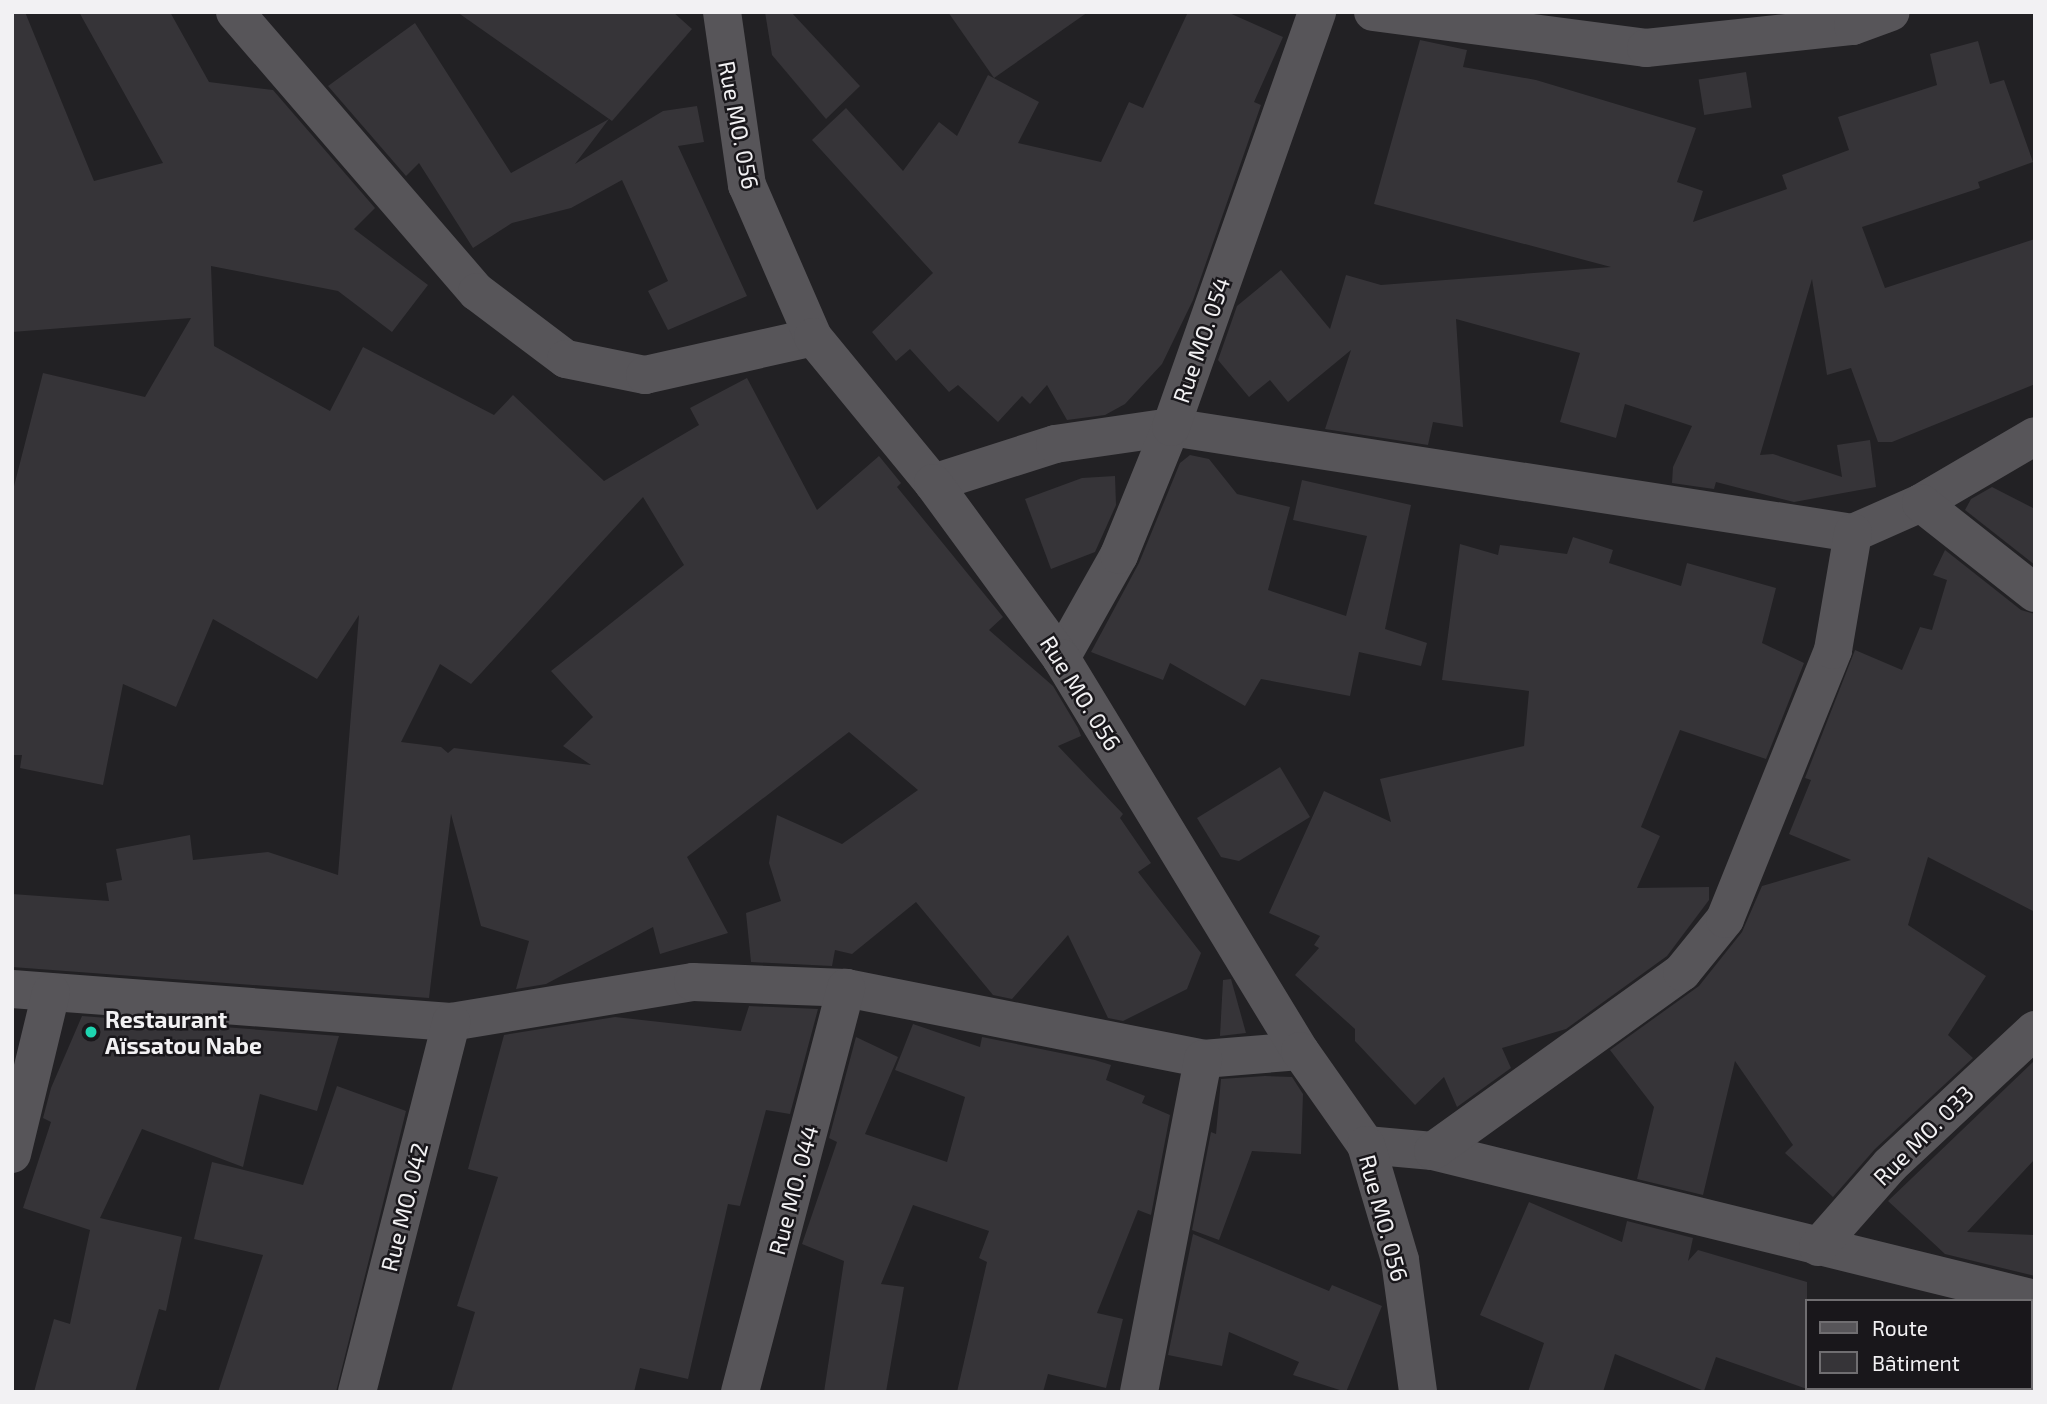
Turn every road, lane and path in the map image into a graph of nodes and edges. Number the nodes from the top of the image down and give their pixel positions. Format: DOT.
graph roads {
  1 [pos="235,12"];
  2 [pos="722,12"];
  3 [pos="1317,12"];
  4 [pos="1373,12"];
  5 [pos="1891,12"];
  6 [pos="814,337"];
  7 [pos="1171,427"];
  8 [pos="2035,436"];
  9 [pos="933,483"];
  10 [pos="1921,503"];
  11 [pos="1853,533"];
  12 [pos="2035,593"];
  13 [pos="1061,658"];
  14 [pos="846,988"];
  15 [pos="12,989"];
  16 [pos="51,993"];
  17 [pos="451,1022"];
  18 [pos="2035,1030"];
  19 [pos="1300,1051"];
  20 [pos="1203,1059"];
  21 [pos="1366,1145"];
  22 [pos="1433,1151"];
  23 [pos="12,1154"];
  24 [pos="1818,1247"];
  25 [pos="2035,1299"];
  26 [pos="356,1392"];
  27 [pos="740,1392"];
  28 [pos="1139,1392"];
  29 [pos="1418,1392"];
  1 -- 6 [label="street"];
  2 -- 6 [label="street, Rue MO. 056"];
  3 -- 7 [label="street, Rue MO. 054"];
  4 -- 5 [label="street"];
  6 -- 9 [label="street, Rue MO. 056"];
  7 -- 9 [label="street"];
  7 -- 11 [label="street"];
  7 -- 13 [label="street, Rue MO. 054"];
  8 -- 10 [label="street"];
  9 -- 13 [label="street, Rue MO. 056"];
  10 -- 11 [label="street"];
  10 -- 12 [label="street"];
  11 -- 22 [label="street"];
  13 -- 19 [label="street, Rue MO. 056"];
  14 -- 17 [label="street"];
  14 -- 20 [label="street"];
  14 -- 27 [label="street, Rue MO. 044"];
  15 -- 16 [label="street"];
  16 -- 17 [label="street"];
  16 -- 23 [label="street"];
  17 -- 26 [label="street, Rue MO. 042"];
  18 -- 24 [label="street, Rue MO. 033"];
  19 -- 20 [label="street"];
  19 -- 21 [label="street, Rue MO. 056"];
  20 -- 28 [label="street"];
  21 -- 22 [label="street"];
  21 -- 29 [label="street, Rue MO. 056"];
  22 -- 24 [label="street"];
  24 -- 25 [label="street"];
}
